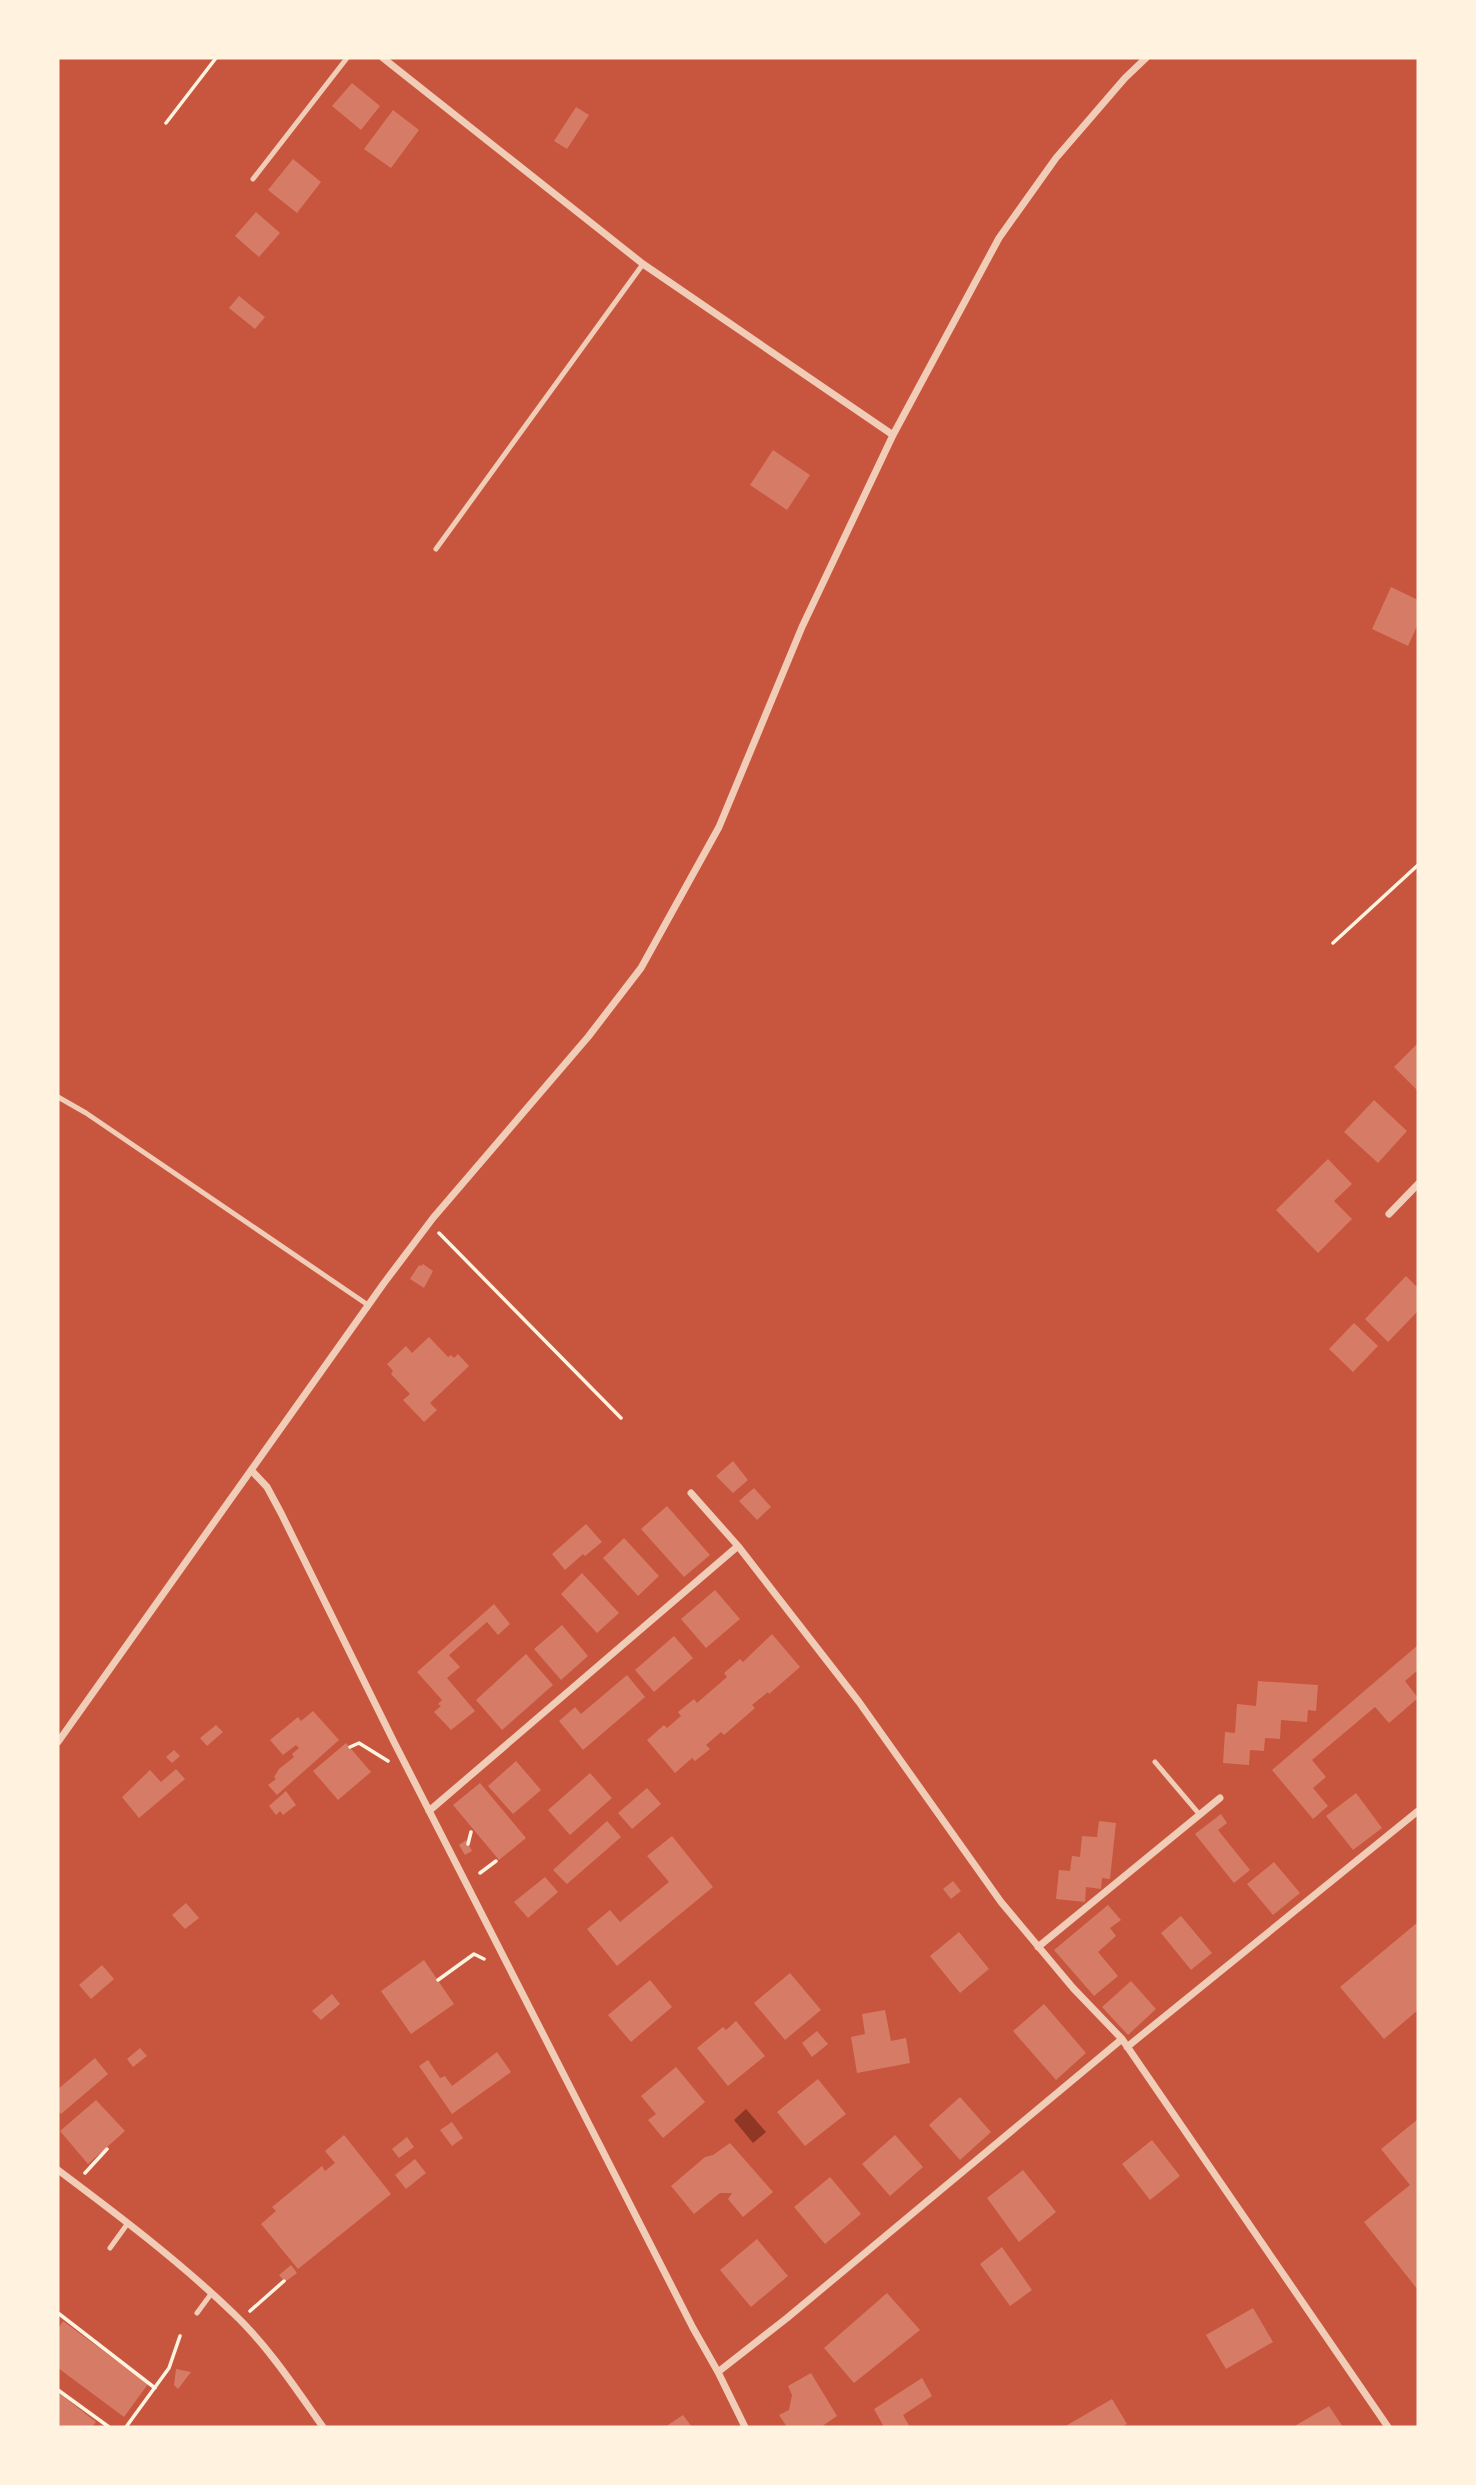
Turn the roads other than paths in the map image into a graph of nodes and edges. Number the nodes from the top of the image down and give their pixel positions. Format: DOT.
graph roads {
  1 [pos="347,58"];
  2 [pos="383,58"];
  3 [pos="1146,58"];
  4 [pos="253,179"];
  5 [pos="643,264"];
  6 [pos="893,435"];
  7 [pos="436,549"];
  8 [pos="58,1097"];
  9 [pos="1418,1184"];
  10 [pos="1389,1214"];
  11 [pos="368,1305"];
  12 [pos="252,1471"];
  13 [pos="691,1493"];
  14 [pos="738,1546"];
  15 [pos="58,1742"];
  16 [pos="1155,1762"];
  17 [pos="1220,1798"];
  18 [pos="429,1811"];
  19 [pos="1418,1811"];
  20 [pos="1200,1815"];
  21 [pos="1038,1947"];
  22 [pos="1122,2039"];
  23 [pos="1127,2047"];
  24 [pos="58,2171"];
  25 [pos="128,2223"];
  26 [pos="110,2248"];
  27 [pos="211,2294"];
  28 [pos="197,2313"];
  29 [pos="718,2372"];
  30 [pos="323,2427"];
  31 [pos="746,2427"];
  32 [pos="1388,2427"];
  1 -- 4 [label="lane"];
  2 -- 5 [label="street"];
  3 -- 6 [label="street"];
  5 -- 6 [label="street"];
  5 -- 7 [label="lane"];
  6 -- 11 [label="street"];
  8 -- 11 [label="lane"];
  9 -- 10 [label="street"];
  11 -- 12 [label="street"];
  12 -- 15 [label="street"];
  12 -- 18 [label="street"];
  13 -- 14 [label="street"];
  14 -- 18 [label="street"];
  14 -- 21 [label="street"];
  16 -- 20 [label="lane"];
  17 -- 20 [label="street"];
  18 -- 29 [label="street"];
  19 -- 23 [label="street"];
  20 -- 21 [label="street"];
  21 -- 22 [label="street"];
  22 -- 23 [label="street"];
  22 -- 29 [label="street"];
  23 -- 32 [label="street"];
  24 -- 25 [label="street"];
  25 -- 26 [label="lane"];
  25 -- 27 [label="street"];
  27 -- 28 [label="lane"];
  27 -- 30 [label="street"];
  29 -- 31 [label="street"];
}
